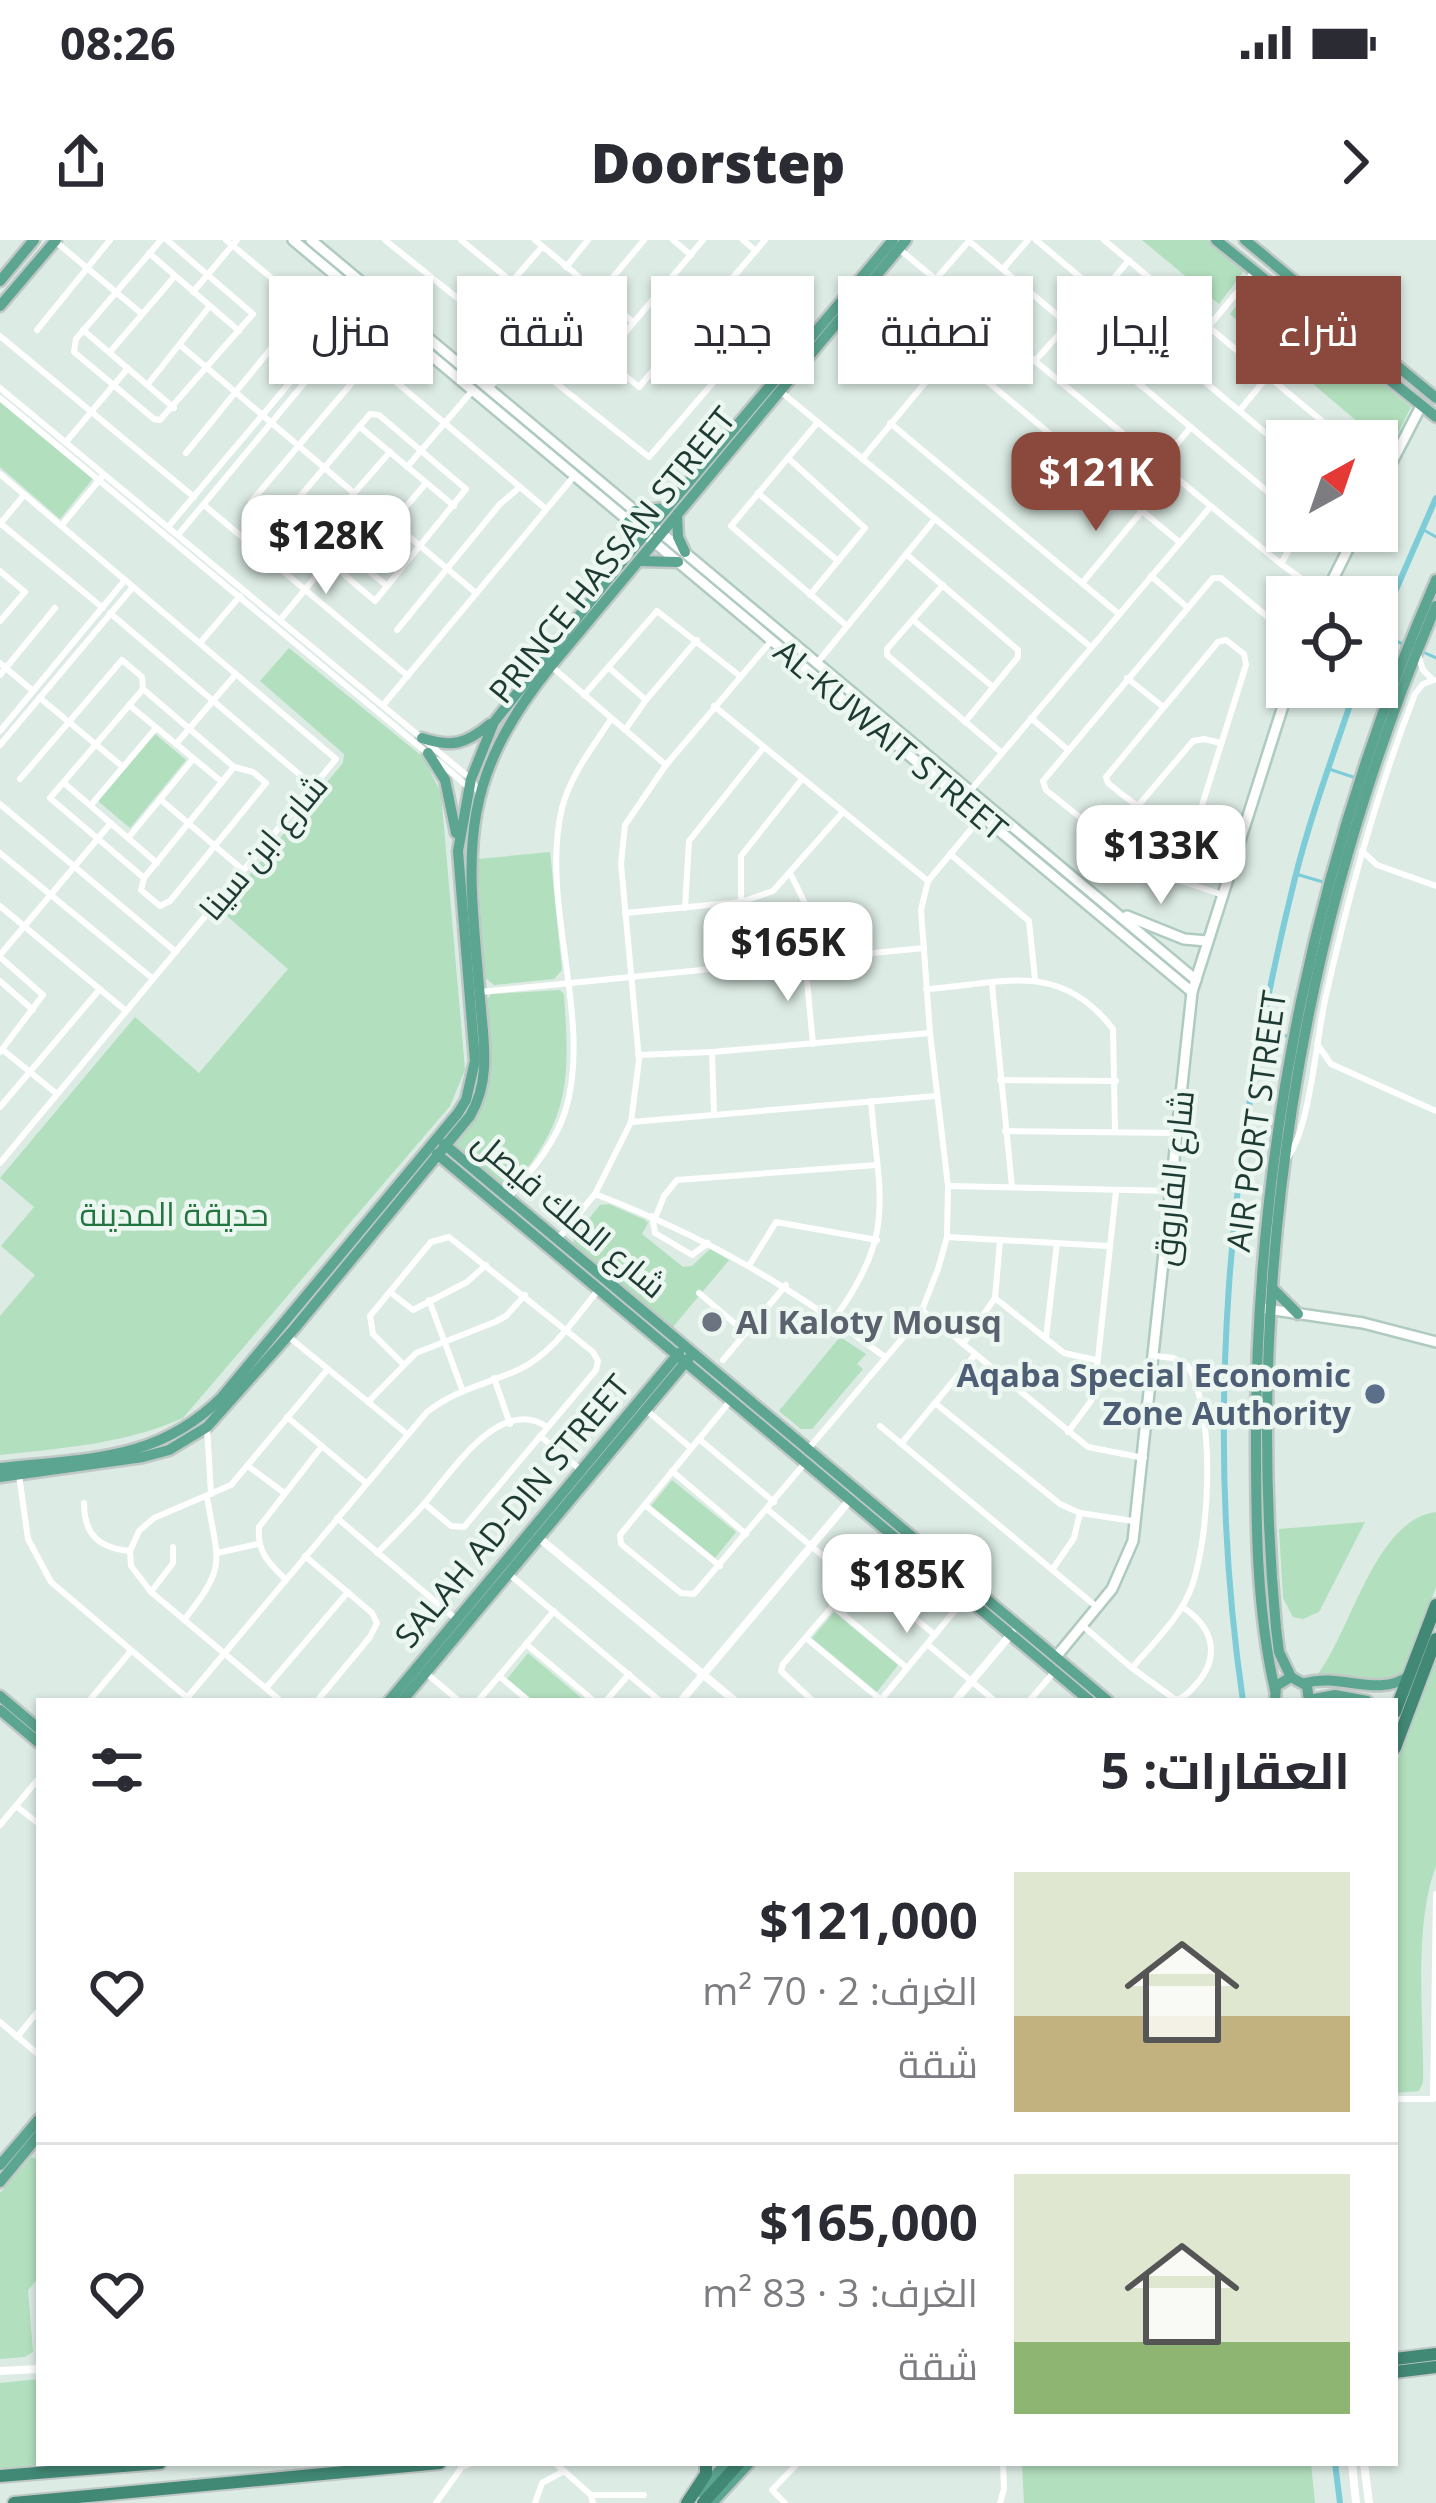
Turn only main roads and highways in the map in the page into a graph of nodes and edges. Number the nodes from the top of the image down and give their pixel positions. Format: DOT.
graph roads {
  1 [pos="34,240"];
  2 [pos="293,240"];
  3 [pos="311,240"];
  4 [pos="1216,240"];
  5 [pos="1245,240"];
  6 [pos="55,241"];
  7 [pos="896,242"];
  8 [pos="10,268"];
  9 [pos="23,279"];
  10 [pos="0,280"];
  11 [pos="0,306"];
  12 [pos="440,355"];
  13 [pos="1436,398"];
  14 [pos="1420,408"];
  15 [pos="1436,418"];
  16 [pos="1398,443"];
  17 [pos="673,510"];
  18 [pos="632,516"];
  19 [pos="653,534"];
  20 [pos="634,556"];
  21 [pos="681,557"];
  22 [pos="1436,580"];
  23 [pos="1436,606"];
  24 [pos="1282,708"];
  25 [pos="497,718"];
  26 [pos="879,722"];
  27 [pos="422,738"];
  28 [pos="428,753"];
  29 [pos="476,785"];
  30 [pos="458,851"];
  31 [pos="1106,905"];
  32 [pos="1208,941"];
  33 [pos="1196,980"];
  34 [pos="1192,992"];
  35 [pos="460,1127"];
  36 [pos="438,1147"];
  37 [pos="463,1167"];
  38 [pos="420,1177"];
  39 [pos="554,1244"];
  40 [pos="1272,1288"];
  41 [pos="1266,1308"];
  42 [pos="1298,1314"];
  43 [pos="284,1332"];
  44 [pos="1269,1333"];
  45 [pos="655,1336"];
  46 [pos="1436,1342"];
  47 [pos="685,1354"];
  48 [pos="662,1372"];
  49 [pos="807,1456"];
  50 [pos="18,1470"];
  51 [pos="0,1472"];
  52 [pos="854,1496"];
  53 [pos="535,1534"];
  54 [pos="1436,1605"];
  55 [pos="1015,1630"];
  56 [pos="1436,1639"];
  57 [pos="1056,1658"];
  58 [pos="1409,1676"];
  59 [pos="1291,1677"];
  60 [pos="1305,1683"];
  61 [pos="0,1696"];
  62 [pos="392,1698"];
  63 [pos="405,1698"];
  64 [pos="1086,1698"];
  65 [pos="1104,1698"];
  66 [pos="1274,1698"];
  67 [pos="1308,1698"];
  68 [pos="1398,1704"];
  69 [pos="0,1710"];
  70 [pos="36,1726"];
  71 [pos="36,1740"];
  72 [pos="1398,1740"];
  73 [pos="36,2123"];
  74 [pos="36,2143"];
  75 [pos="0,2165"];
  76 [pos="0,2182"];
  77 [pos="1432,2352"];
  78 [pos="1398,2358"];
  79 [pos="1436,2367"];
  80 [pos="1398,2372"];
  81 [pos="123,2466"];
  82 [pos="289,2466"];
  83 [pos="410,2466"];
  84 [pos="706,2466"];
  85 [pos="723,2466"];
  86 [pos="737,2466"];
  87 [pos="746,2466"];
  88 [pos="0,2476"];
  89 [pos="291,2478"];
  90 [pos="130,2498"];
  91 [pos="14,2503"];
  92 [pos="688,2503"];
  93 [pos="708,2503"];
  1 -- 8 [label="main road"];
  2 -- 12 [label="main road"];
  3 -- 12 [label="main road"];
  4 -- 14 [label="main road"];
  5 -- 13 [label="main road"];
  6 -- 9 [label="main road"];
  7 -- 17 [label="main road, PRINCE HASSAN STREET"];
  8 -- 9 [label="main road"];
  8 -- 10 [label="main road"];
  9 -- 11 [label="main road"];
  12 -- 18 [label="main road"];
  12 -- 18 [label="main road"];
  14 -- 15 [label="main road"];
  14 -- 16 [label="main road"];
  17 -- 18 [label="main road"];
  17 -- 19 [label="main road, PRINCE HASSAN STREET"];
  17 -- 21 [label="main road"];
  18 -- 19 [label="main road, AL-KUWAIT STREET"];
  18 -- 20 [label="main road"];
  19 -- 20 [label="main road, PRINCE HASSAN STREET"];
  19 -- 21 [label="main road, AL-KUWAIT STREET"];
  20 -- 21 [label="main road"];
  20 -- 25 [label="main road, PRINCE HASSAN STREET"];
  20 -- 29 [label="main road, PRINCE HASSAN STREET"];
  21 -- 26 [label="main road, AL-KUWAIT STREET"];
  21 -- 26 [label="main road, AL-KUWAIT STREET"];
  22 -- 41 [label="main road, AIR PORT STREET"];
  23 -- 40 [label="main road, AIR PORT STREET"];
  24 -- 32 [label="main road, شارع الفاروق"];
  25 -- 27 [label="main road"];
  25 -- 29 [label="main road, PRINCE HASSAN STREET"];
  26 -- 31 [label="main road, AL-KUWAIT STREET"];
  26 -- 34 [label="main road, AL-KUWAIT STREET"];
  28 -- 30 [label="main road"];
  29 -- 30 [label="main road, PRINCE HASSAN STREET"];
  29 -- 35 [label="main road, PRINCE HASSAN STREET"];
  30 -- 36 [label="main road, PRINCE HASSAN STREET"];
  31 -- 32 [label="main road"];
  31 -- 33 [label="main road, AL-KUWAIT STREET"];
  32 -- 33 [label="main road, شارع الفاروق"];
  33 -- 34 [label="main road, شارع الفاروق"];
  34 -- 57 [label="main road, شارع الفاروق"];
  35 -- 36 [label="main road, PRINCE HASSAN STREET"];
  35 -- 37 [label="main road"];
  36 -- 37 [label="main road, شارع الملك فيصل"];
  36 -- 38 [label="main road, PRINCE HASSAN STREET"];
  36 -- 43 [label="main road, PRINCE HASSAN STREET"];
  37 -- 38 [label="main road"];
  37 -- 39 [label="main road, شارع الملك فيصل"];
  37 -- 39 [label="main road, شارع الملك فيصل"];
  38 -- 43 [label="main road, PRINCE HASSAN STREET"];
  39 -- 45 [label="main road, شارع الملك فيصل"];
  39 -- 47 [label="main road, شارع الملك فيصل"];
  40 -- 41 [label="main road, AIR PORT STREET"];
  40 -- 42 [label="main road"];
  41 -- 42 [label="main road"];
  41 -- 44 [label="main road, AIR PORT STREET"];
  41 -- 66 [label="main road, AIR PORT STREET"];
  42 -- 44 [label="main road"];
  42 -- 46 [label="main road"];
  43 -- 50 [label="main road, PRINCE HASSAN STREET"];
  43 -- 50 [label="main road, PRINCE HASSAN STREET"];
  44 -- 59 [label="main road, AIR PORT STREET"];
  45 -- 47 [label="main road, شارع الملك فيصل"];
  45 -- 48 [label="main road"];
  47 -- 48 [label="main road, SALAH AD-DIN STREET"];
  47 -- 49 [label="main road, شارع الملك فيصل"];
  47 -- 49 [label="main road, شارع الملك فيصل"];
  47 -- 53 [label="main road, SALAH AD-DIN STREET"];
  48 -- 53 [label="main road, SALAH AD-DIN STREET"];
  49 -- 52 [label="main road, شارع الملك فيصل"];
  50 -- 51 [label="main road, PRINCE HASSAN STREET"];
  52 -- 55 [label="main road, شارع الملك فيصل"];
  52 -- 55 [label="main road, شارع الملك فيصل"];
  53 -- 62 [label="main road, SALAH AD-DIN STREET"];
  53 -- 63 [label="main road, SALAH AD-DIN STREET"];
  54 -- 58 [label="highway"];
  55 -- 57 [label="main road, شارع الملك فيصل"];
  55 -- 64 [label="main road, شارع الملك فيصل"];
  56 -- 72 [label="highway"];
  57 -- 65 [label="main road, شارع الملك فيصل"];
  58 -- 60 [label="main road"];
  58 -- 68 [label="highway"];
  59 -- 60 [label="main road"];
  59 -- 66 [label="main road"];
  60 -- 67 [label="main road"];
  61 -- 70 [label="main road"];
  69 -- 71 [label="main road"];
  73 -- 75 [label="main road"];
  74 -- 76 [label="main road"];
  77 -- 78 [label="highway"];
  79 -- 80 [label="highway"];
  81 -- 88 [label="highway"];
  82 -- 89 [label="highway"];
  83 -- 89 [label="highway"];
  84 -- 92 [label="highway"];
  85 -- 92 [label="main road"];
  86 -- 93 [label="highway"];
  87 -- 93 [label="main road"];
  89 -- 90 [label="highway"];
  90 -- 91 [label="highway"];
}
